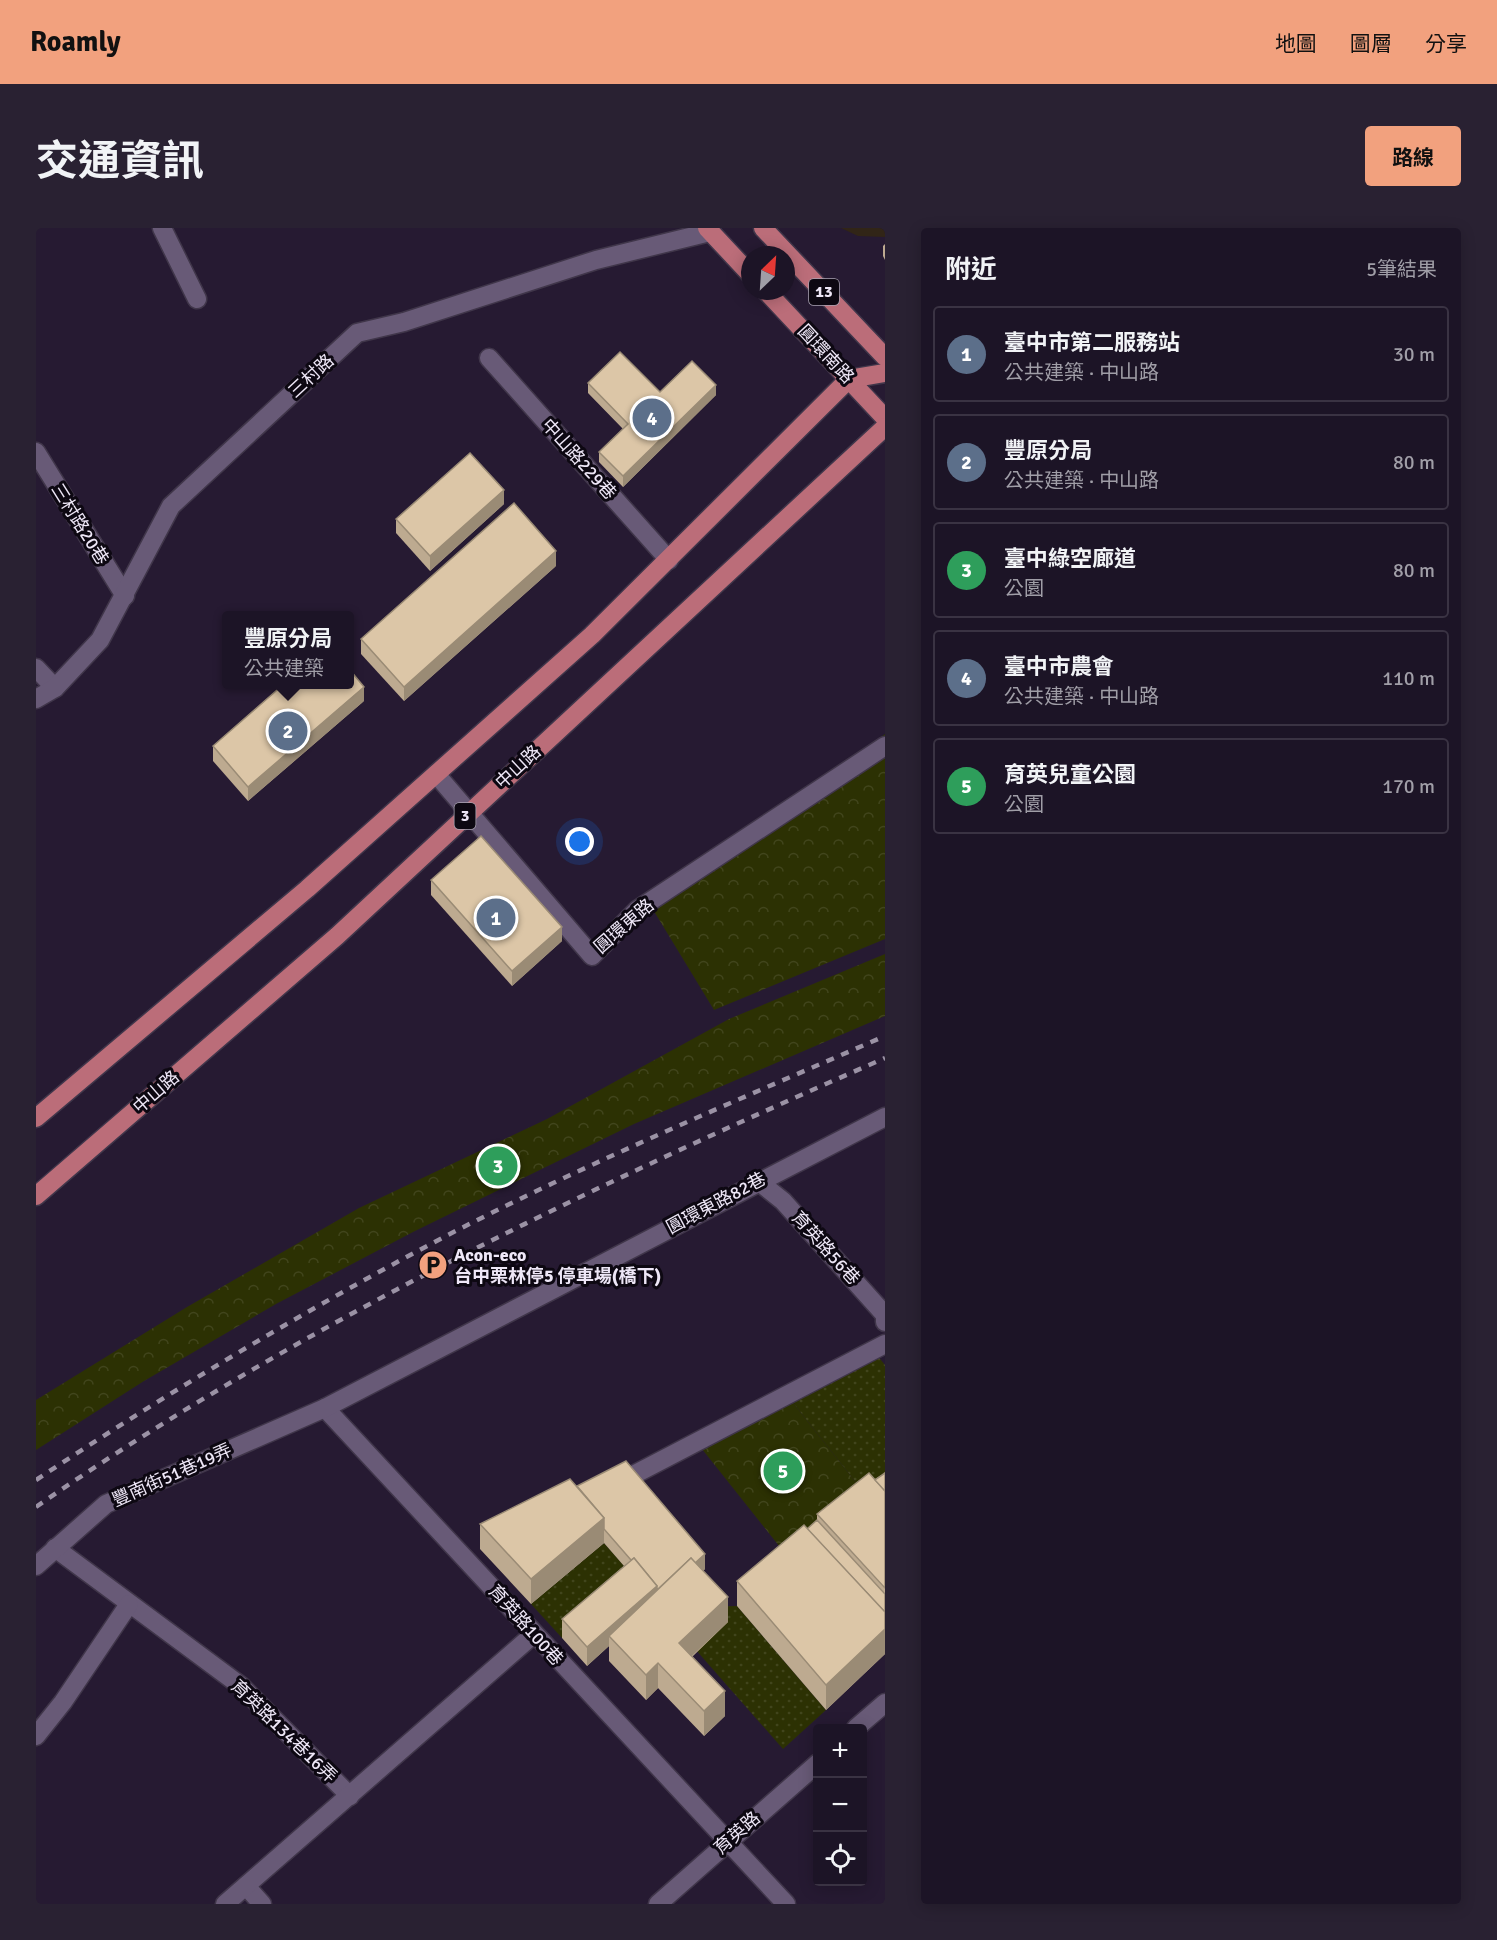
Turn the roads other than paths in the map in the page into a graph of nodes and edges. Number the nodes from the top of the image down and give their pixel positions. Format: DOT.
graph roads {
  1 [pos="162,228"];
  2 [pos="764,228"];
  3 [pos="709,230"];
  4 [pos="741,264"];
  5 [pos="197,298"];
  6 [pos="774,300"];
  7 [pos="885,357"];
  8 [pos="489,358"];
  9 [pos="885,373"];
  10 [pos="849,380"];
  11 [pos="885,417"];
  12 [pos="885,427"];
  13 [pos="36,452"];
  14 [pos="669,560"];
  15 [pos="125,596"];
  16 [pos="36,668"];
  17 [pos="55,688"];
  18 [pos="36,699"];
  19 [pos="885,746"];
  20 [pos="436,774"];
  21 [pos="470,812"];
  22 [pos="39,1110"];
  23 [pos="885,1116"];
  24 [pos="758,1181"];
  25 [pos="36,1196"];
  26 [pos="885,1322"];
  27 [pos="885,1344"];
  28 [pos="325,1408"];
  29 [pos="604,1490"];
  30 [pos="56,1548"];
  31 [pos="36,1566"];
  32 [pos="129,1604"];
  33 [pos="534,1634"];
  34 [pos="885,1703"];
  35 [pos="861,1724"];
  36 [pos="36,1736"];
  37 [pos="813,1766"];
  38 [pos="350,1796"];
  39 [pos="729,1840"];
  40 [pos="246,1886"];
  41 [pos="225,1904"];
  42 [pos="262,1904"];
  43 [pos="658,1904"];
  44 [pos="786,1904"];
  1 -- 5 [label="street"];
  2 -- 7 [label="main road, 13"];
  3 -- 4 [label="main road"];
  3 -- 15 [label="street, 三村路"];
  6 -- 10 [label="main road, 圓環南路 / 13"];
  8 -- 14 [label="street, 中山路229巷"];
  9 -- 10 [label="main road"];
  10 -- 11 [label="main road, 圓環南路 / 13"];
  10 -- 14 [label="main road"];
  12 -- 21 [label="main road, 中山路 / 3"];
  13 -- 15 [label="street, 三村路20巷"];
  14 -- 20 [label="main road"];
  15 -- 17 [label="street, 三村路"];
  16 -- 17 [label="street"];
  17 -- 18 [label="street, 三村路"];
  19 -- 21 [label="street, 圓環東路"];
  20 -- 21 [label="street, 圓環東路"];
  20 -- 22 [label="main road"];
  21 -- 25 [label="main road, 中山路 / 3"];
  23 -- 24 [label="street, 圓環東路82巷"];
  24 -- 26 [label="street, 育英路56巷"];
  24 -- 28 [label="street, 圓環東路82巷"];
  27 -- 29 [label="street"];
  28 -- 30 [label="street, 豐南街51巷19弄"];
  28 -- 33 [label="street, 育英路100巷"];
  30 -- 31 [label="street, 豐南街51巷19弄"];
  30 -- 32 [label="street, 育英路134巷16弄"];
  32 -- 36 [label="street"];
  32 -- 38 [label="street, 育英路134巷16弄"];
  33 -- 38 [label="street, 育英路134巷16弄"];
  33 -- 39 [label="street, 育英路100巷"];
  34 -- 35 [label="street"];
  37 -- 39 [label="street, 育英路"];
  38 -- 40 [label="street, 育英路134巷16弄"];
  39 -- 43 [label="street, 育英路"];
  39 -- 44 [label="street, 育英路100巷"];
  40 -- 41 [label="street, 育英路134巷16弄"];
  40 -- 42 [label="street"];
}
